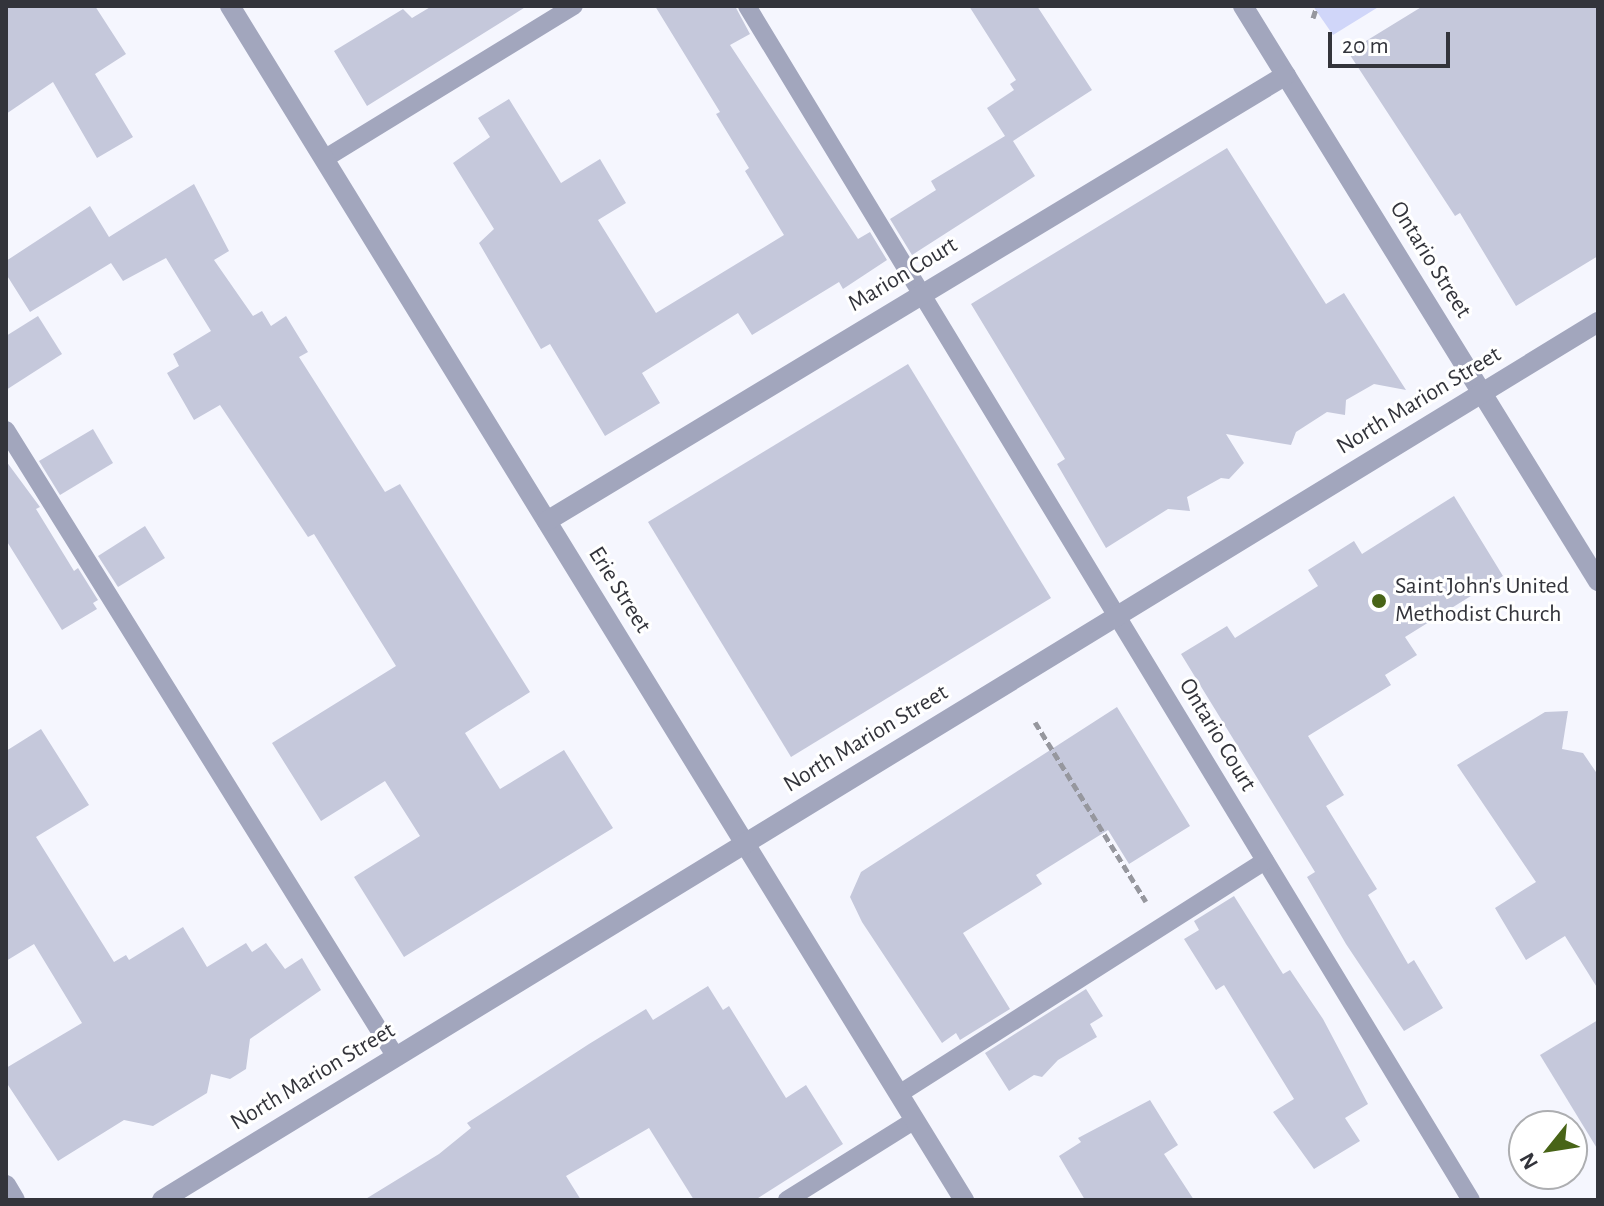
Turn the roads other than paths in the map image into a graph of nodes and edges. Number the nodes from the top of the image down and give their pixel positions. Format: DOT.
graph roads {
  1 [pos="230,6"];
  2 [pos="574,6"];
  3 [pos="747,6"];
  4 [pos="1243,6"];
  5 [pos="1286,75"];
  6 [pos="324,159"];
  7 [pos="919,296"];
  8 [pos="1598,322"];
  9 [pos="1482,393"];
  10 [pos="6,430"];
  11 [pos="547,521"];
  12 [pos="1598,581"];
  13 [pos="1117,616"];
  14 [pos="745,844"];
  15 [pos="1265,861"];
  16 [pos="396,1057"];
  17 [pos="899,1094"];
  18 [pos="915,1120"];
  19 [pos="6,1185"];
  20 [pos="15,1200"];
  21 [pos="162,1200"];
  22 [pos="787,1200"];
  23 [pos="964,1200"];
  24 [pos="1471,1200"];
  1 -- 6 [label="street, Erie Street"];
  2 -- 6 [label="lane"];
  3 -- 7 [label="lane, Ontario Court"];
  4 -- 5 [label="street, Ontario Street"];
  5 -- 7 [label="street, Marion Court"];
  5 -- 9 [label="street, Ontario Street"];
  6 -- 11 [label="street, Erie Street"];
  7 -- 11 [label="street, Marion Court"];
  7 -- 13 [label="lane, Ontario Court"];
  8 -- 9 [label="street, North Marion Street"];
  9 -- 12 [label="street, Ontario Street"];
  9 -- 13 [label="street, North Marion Street"];
  10 -- 16 [label="lane"];
  11 -- 14 [label="street, Erie Street"];
  13 -- 14 [label="street, North Marion Street"];
  13 -- 15 [label="lane, Ontario Court"];
  14 -- 16 [label="street, North Marion Street"];
  14 -- 17 [label="street, Erie Street"];
  15 -- 17 [label="lane"];
  15 -- 24 [label="lane, Ontario Court"];
  16 -- 21 [label="street, North Marion Street"];
  17 -- 18 [label="street, Erie Street"];
  18 -- 22 [label="lane"];
  18 -- 23 [label="street, Erie Street"];
  19 -- 20 [label="street"];
}
